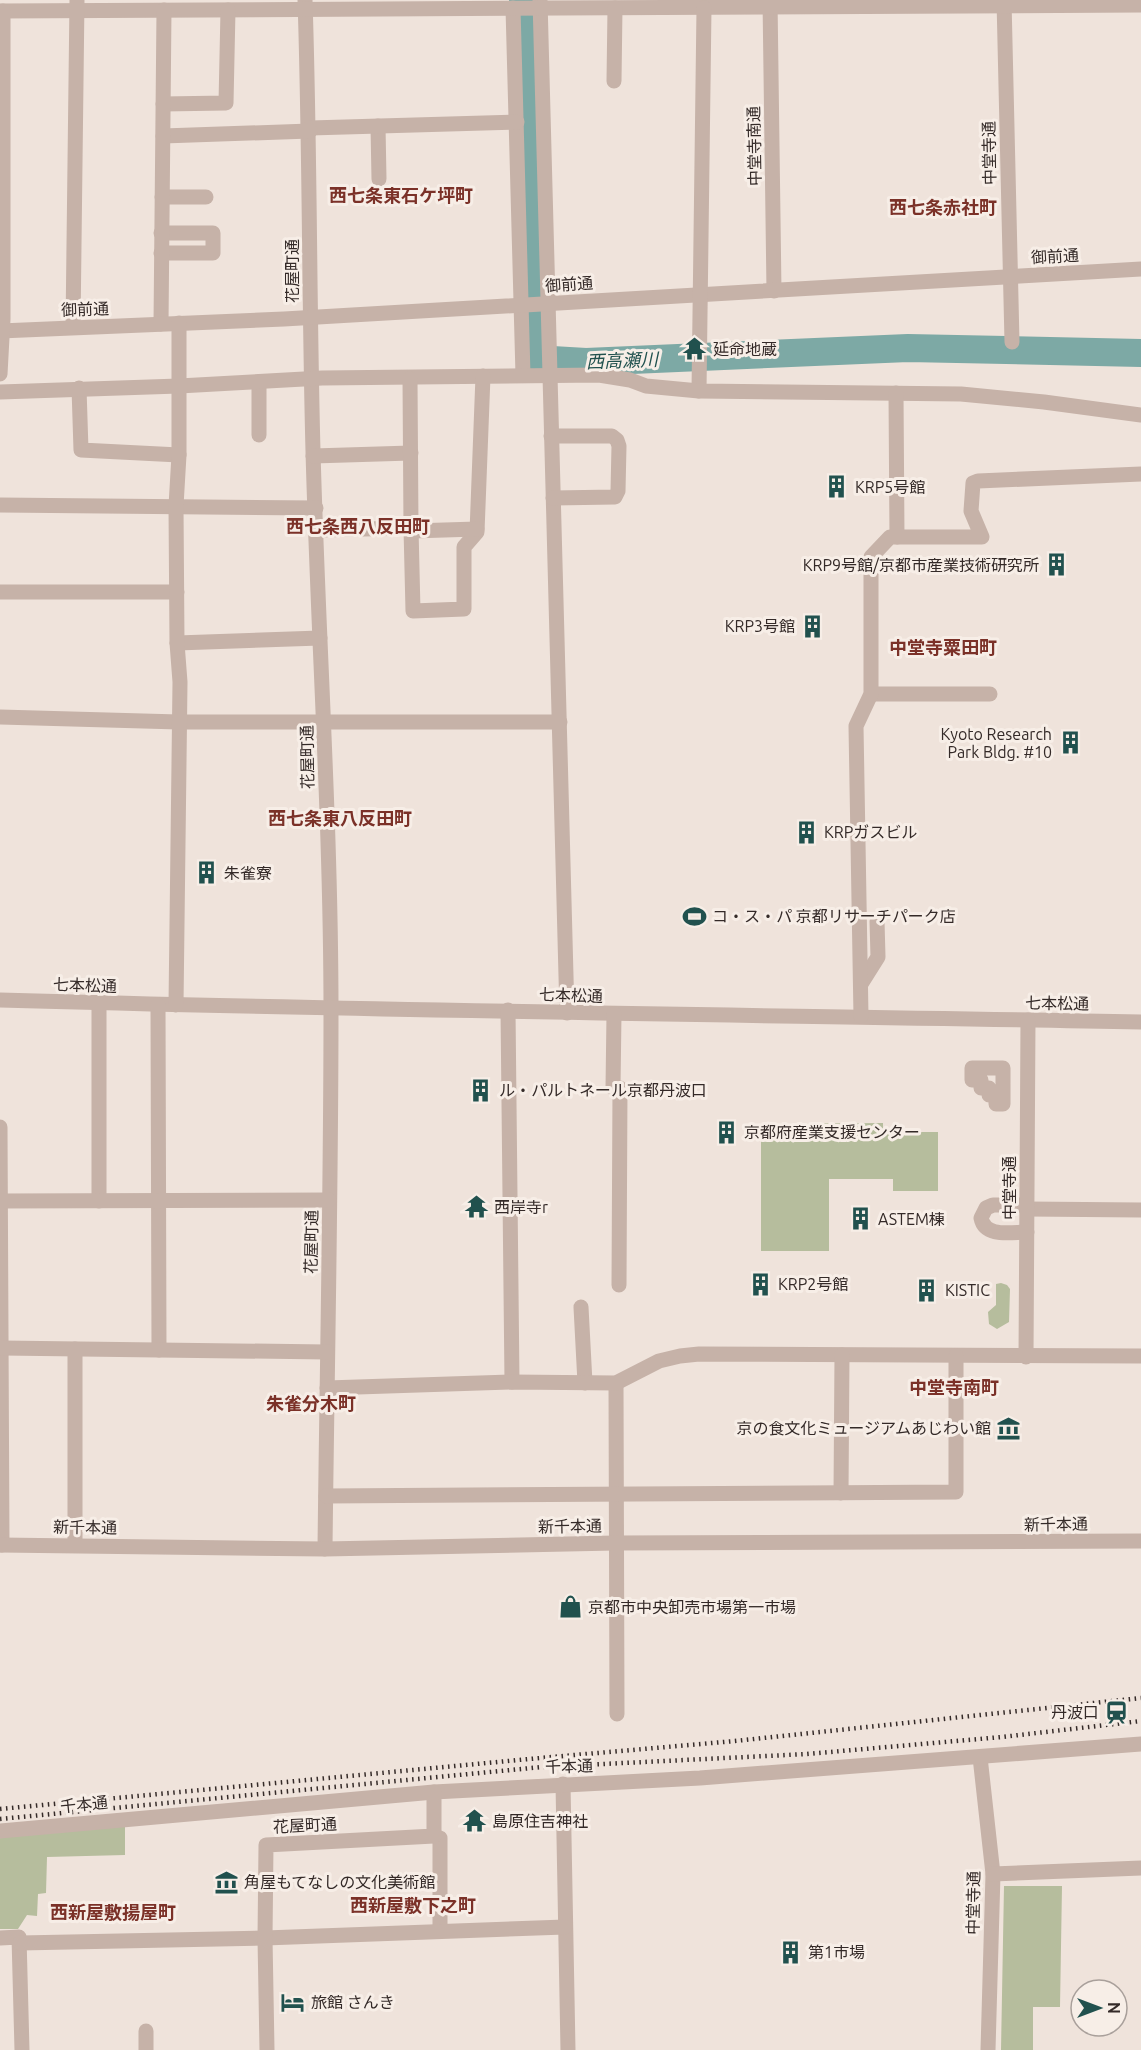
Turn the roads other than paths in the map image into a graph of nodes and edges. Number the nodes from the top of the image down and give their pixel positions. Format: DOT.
graph roads {
  1 [pos="1004,3"];
  2 [pos="676,4"];
  3 [pos="770,4"];
  4 [pos="77,5"];
  5 [pos="306,5"];
  6 [pos="539,5"];
  7 [pos="1141,5"];
  8 [pos="516,8"];
  9 [pos="615,8"];
  10 [pos="704,8"];
  11 [pos="164,10"];
  12 [pos="228,10"];
  13 [pos="2,11"];
  14 [pos="614,81"];
  15 [pos="163,104"];
  16 [pos="517,122"];
  17 [pos="378,126"];
  18 [pos="310,129"];
  19 [pos="163,136"];
  20 [pos="380,179"];
  21 [pos="162,197"];
  22 [pos="206,197"];
  23 [pos="161,233"];
  24 [pos="161,253"];
  25 [pos="1141,269"];
  26 [pos="1010,276"];
  27 [pos="774,291"];
  28 [pos="701,294"];
  29 [pos="546,303"];
  30 [pos="524,305"];
  31 [pos="310,316"];
  32 [pos="179,323"];
  33 [pos="161,324"];
  34 [pos="74,327"];
  35 [pos="1,331"];
  36 [pos="1011,342"];
  37 [pos="549,366"];
  38 [pos="0,374"];
  39 [pos="523,375"];
  40 [pos="483,376"];
  41 [pos="410,379"];
  42 [pos="312,380"];
  43 [pos="259,382"];
  44 [pos="179,386"];
  45 [pos="79,388"];
  46 [pos="699,391"];
  47 [pos="0,392"];
  48 [pos="896,393"];
  49 [pos="1141,414"];
  50 [pos="259,435"];
  51 [pos="551,436"];
  52 [pos="411,453"];
  53 [pos="180,455"];
  54 [pos="313,456"];
  55 [pos="1141,474"];
  56 [pos="553,498"];
  57 [pos="0,505"];
  58 [pos="176,506"];
  59 [pos="316,508"];
  60 [pos="411,529"];
  61 [pos="477,529"];
  62 [pos="317,530"];
  63 [pos="897,537"];
  64 [pos="0,592"];
  65 [pos="177,592"];
  66 [pos="320,638"];
  67 [pos="177,643"];
  68 [pos="871,694"];
  69 [pos="990,694"];
  70 [pos="0,717"];
  71 [pos="180,722"];
  72 [pos="560,722"];
  73 [pos="325,723"];
  74 [pos="877,921"];
  75 [pos="861,984"];
  76 [pos="0,1000"];
  77 [pos="99,1003"];
  78 [pos="158,1005"];
  79 [pos="176,1005"];
  80 [pos="331,1009"];
  81 [pos="508,1010"];
  82 [pos="567,1013"];
  83 [pos="614,1014"];
  84 [pos="861,1016"];
  85 [pos="1028,1020"];
  86 [pos="1141,1022"];
  87 [pos="0,1127"];
  88 [pos="158,1200"];
  89 [pos="329,1200"];
  90 [pos="1,1201"];
  91 [pos="99,1201"];
  92 [pos="1028,1207"];
  93 [pos="1141,1210"];
  94 [pos="1027,1232"];
  95 [pos="1,1277"];
  96 [pos="619,1286"];
  97 [pos="581,1307"];
  98 [pos="2,1348"];
  99 [pos="75,1349"];
  100 [pos="159,1350"];
  101 [pos="327,1352"];
  102 [pos="842,1355"];
  103 [pos="956,1356"];
  104 [pos="1141,1356"];
  105 [pos="1026,1357"];
  106 [pos="512,1382"];
  107 [pos="585,1383"];
  108 [pos="616,1383"];
  109 [pos="1,1384"];
  110 [pos="327,1388"];
  111 [pos="841,1493"];
  112 [pos="615,1494"];
  113 [pos="326,1496"];
  114 [pos="1141,1541"];
  115 [pos="615,1543"];
  116 [pos="1,1545"];
  117 [pos="75,1545"];
  118 [pos="325,1549"];
  119 [pos="617,1714"];
  120 [pos="1141,1744"];
  121 [pos="980,1757"];
  122 [pos="563,1784"];
  123 [pos="434,1792"];
  124 [pos="0,1831"];
  125 [pos="434,1836"];
  126 [pos="1141,1868"];
  127 [pos="993,1874"];
  128 [pos="565,1927"];
  129 [pos="440,1931"];
  130 [pos="0,1938"];
  131 [pos="265,1938"];
  132 [pos="20,1943"];
  133 [pos="146,2031"];
  134 [pos="22,2050"];
  135 [pos="146,2050"];
  136 [pos="267,2050"];
  137 [pos="568,2050"];
  138 [pos="988,2050"];
  1 -- 3 [label="street"];
  1 -- 7 [label="street"];
  1 -- 26 [label="street, 中堂寺通"];
  2 -- 9 [label="street"];
  2 -- 10 [label="street"];
  3 -- 10 [label="street"];
  3 -- 27 [label="street, 中堂寺南通"];
  4 -- 11 [label="street"];
  4 -- 13 [label="street"];
  4 -- 34 [label="street"];
  5 -- 8 [label="street"];
  5 -- 12 [label="street"];
  5 -- 18 [label="street, 花屋町通"];
  6 -- 8 [label="street"];
  6 -- 9 [label="street"];
  6 -- 29 [label="street"];
  8 -- 16 [label="street"];
  9 -- 14 [label="street"];
  10 -- 28 [label="street"];
  11 -- 12 [label="street"];
  11 -- 15 [label="street"];
  12 -- 15 [label="street"];
  13 -- 35 [label="street"];
  15 -- 19 [label="street"];
  16 -- 17 [label="street"];
  16 -- 30 [label="street"];
  17 -- 18 [label="street"];
  17 -- 20 [label="street"];
  18 -- 19 [label="street"];
  18 -- 31 [label="street, 花屋町通"];
  19 -- 21 [label="street"];
  21 -- 22 [label="street"];
  21 -- 23 [label="street"];
  23 -- 24 [label="street"];
  23 -- 24 [label="street"];
  24 -- 33 [label="street"];
  25 -- 26 [label="street, 御前通"];
  26 -- 27 [label="street, 御前通"];
  26 -- 36 [label="street, 中堂寺通"];
  27 -- 28 [label="street, 御前通"];
  28 -- 29 [label="street, 御前通"];
  28 -- 46 [label="street"];
  29 -- 30 [label="street, 御前通"];
  29 -- 37 [label="street"];
  30 -- 31 [label="street, 御前通"];
  30 -- 39 [label="street"];
  31 -- 32 [label="street, 御前通"];
  31 -- 42 [label="street, 花屋町通"];
  32 -- 33 [label="street, 御前通"];
  32 -- 44 [label="street"];
  33 -- 34 [label="street, 御前通"];
  34 -- 35 [label="street, 御前通"];
  35 -- 38 [label="street"];
  37 -- 39 [label="street"];
  37 -- 46 [label="street"];
  37 -- 51 [label="street"];
  39 -- 40 [label="street"];
  40 -- 41 [label="street"];
  40 -- 61 [label="street"];
  41 -- 42 [label="street"];
  41 -- 52 [label="street"];
  42 -- 43 [label="street"];
  42 -- 54 [label="street, 花屋町通"];
  43 -- 44 [label="street"];
  43 -- 50 [label="street"];
  44 -- 45 [label="street"];
  44 -- 53 [label="street"];
  45 -- 47 [label="street"];
  45 -- 53 [label="street"];
  46 -- 48 [label="street"];
  48 -- 49 [label="street"];
  48 -- 63 [label="street"];
  51 -- 56 [label="street"];
  51 -- 56 [label="street"];
  52 -- 54 [label="street"];
  52 -- 60 [label="street"];
  53 -- 58 [label="street"];
  54 -- 59 [label="street, 花屋町通"];
  55 -- 63 [label="street"];
  56 -- 72 [label="street"];
  57 -- 58 [label="street"];
  58 -- 59 [label="street"];
  58 -- 65 [label="street"];
  59 -- 62 [label="street, 花屋町通"];
  60 -- 61 [label="street"];
  60 -- 61 [label="street"];
  60 -- 62 [label="street"];
  62 -- 66 [label="street, 花屋町通"];
  63 -- 68 [label="street"];
  64 -- 65 [label="street"];
  65 -- 67 [label="street"];
  66 -- 67 [label="street"];
  66 -- 73 [label="street, 花屋町通"];
  67 -- 71 [label="street"];
  68 -- 69 [label="street"];
  68 -- 75 [label="street"];
  70 -- 71 [label="street"];
  71 -- 73 [label="street"];
  71 -- 79 [label="street"];
  72 -- 73 [label="street"];
  72 -- 82 [label="street"];
  73 -- 80 [label="street, 花屋町通"];
  74 -- 75 [label="street"];
  75 -- 84 [label="street"];
  76 -- 77 [label="street, 七本松通"];
  77 -- 78 [label="street, 七本松通"];
  77 -- 91 [label="street"];
  78 -- 79 [label="street, 七本松通"];
  78 -- 88 [label="street"];
  79 -- 80 [label="street, 七本松通"];
  80 -- 81 [label="street, 七本松通"];
  80 -- 89 [label="street, 花屋町通"];
  81 -- 82 [label="street, 七本松通"];
  81 -- 106 [label="street"];
  82 -- 83 [label="street, 七本松通"];
  83 -- 84 [label="street, 七本松通"];
  83 -- 96 [label="street"];
  84 -- 85 [label="street, 七本松通"];
  85 -- 86 [label="street, 七本松通"];
  85 -- 92 [label="street, 中堂寺通"];
  87 -- 90 [label="street"];
  88 -- 89 [label="street"];
  88 -- 91 [label="street"];
  88 -- 100 [label="street"];
  89 -- 101 [label="street, 花屋町通"];
  90 -- 91 [label="street"];
  90 -- 95 [label="street"];
  92 -- 93 [label="street"];
  92 -- 94 [label="street, 中堂寺通"];
  92 -- 94 [label="street"];
  94 -- 105 [label="street, 中堂寺通"];
  95 -- 98 [label="street"];
  97 -- 107 [label="street"];
  98 -- 99 [label="street"];
  98 -- 109 [label="street"];
  99 -- 100 [label="street"];
  99 -- 117 [label="street"];
  100 -- 101 [label="street"];
  101 -- 110 [label="street, 花屋町通"];
  102 -- 103 [label="street"];
  102 -- 108 [label="street"];
  102 -- 111 [label="street"];
  103 -- 105 [label="street"];
  103 -- 111 [label="street"];
  104 -- 105 [label="street"];
  106 -- 107 [label="street"];
  106 -- 110 [label="street"];
  107 -- 108 [label="street"];
  108 -- 112 [label="street"];
  109 -- 116 [label="street"];
  110 -- 113 [label="street, 花屋町通"];
  111 -- 112 [label="street"];
  112 -- 113 [label="street"];
  112 -- 115 [label="street"];
  113 -- 118 [label="street, 花屋町通"];
  114 -- 115 [label="street, 新千本通"];
  115 -- 118 [label="street, 新千本通"];
  115 -- 119 [label="street"];
  116 -- 117 [label="street, 新千本通"];
  117 -- 118 [label="street, 新千本通"];
  120 -- 121 [label="street, 千本通"];
  121 -- 122 [label="street, 千本通"];
  121 -- 127 [label="street, 中堂寺通"];
  122 -- 123 [label="street, 千本通"];
  122 -- 128 [label="street"];
  123 -- 124 [label="street, 千本通"];
  123 -- 125 [label="street"];
  125 -- 129 [label="street"];
  125 -- 131 [label="street, 花屋町通"];
  126 -- 127 [label="street"];
  127 -- 138 [label="street, 中堂寺通"];
  128 -- 129 [label="street"];
  128 -- 137 [label="street"];
  129 -- 131 [label="street"];
  130 -- 132 [label="street"];
  131 -- 132 [label="street"];
  131 -- 136 [label="street, 花屋町通"];
  132 -- 134 [label="street"];
  133 -- 135 [label="street"];
}
